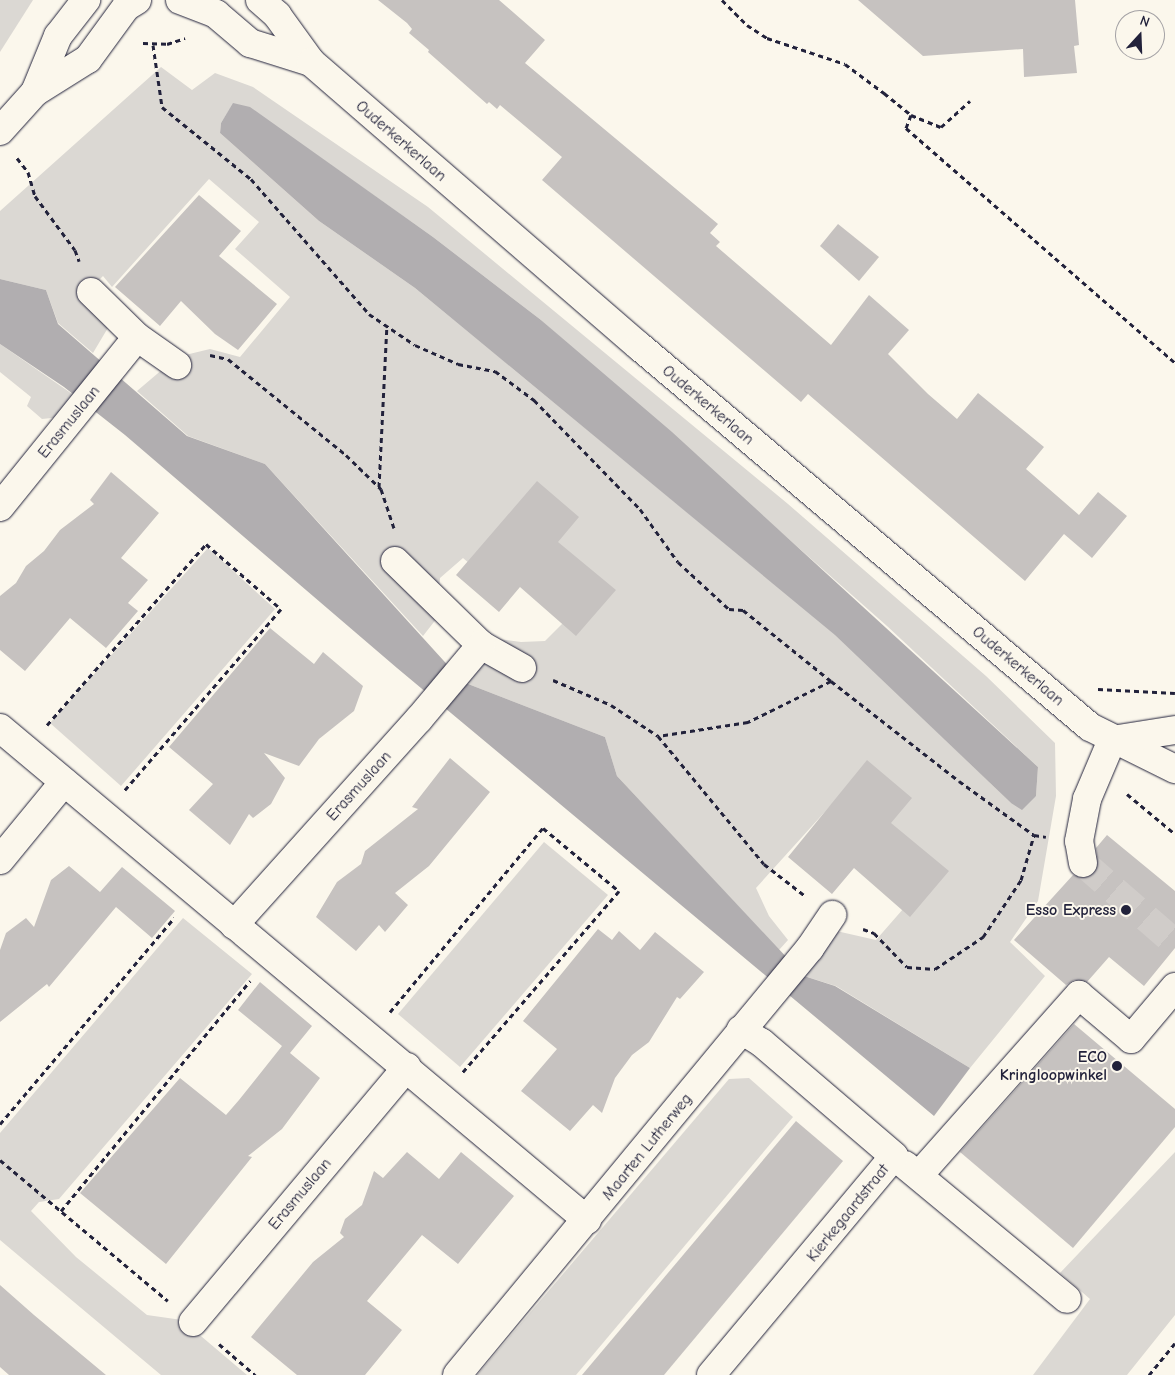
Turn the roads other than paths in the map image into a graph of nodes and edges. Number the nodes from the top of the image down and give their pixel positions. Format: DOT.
graph roads {
  1 [pos="86,0"];
  2 [pos="137,0"];
  3 [pos="180,0"];
  4 [pos="260,0"];
  5 [pos="310,62"];
  6 [pos="35,92"];
  7 [pos="6,141"];
  8 [pos="90,292"];
  9 [pos="137,337"];
  10 [pos="177,365"];
  11 [pos="0,507"];
  12 [pos="395,561"];
  13 [pos="481,644"];
  14 [pos="522,668"];
  15 [pos="0,728"];
  16 [pos="1175,730"];
  17 [pos="1112,740"];
  18 [pos="1175,769"];
  19 [pos="64,782"];
  20 [pos="1081,852"];
  21 [pos="0,860"];
  22 [pos="832,915"];
  23 [pos="234,926"];
  24 [pos="1175,987"];
  25 [pos="742,1030"];
  26 [pos="407,1067"];
  27 [pos="894,1156"];
  28 [pos="919,1175"];
  29 [pos="587,1220"];
  30 [pos="1067,1299"];
  31 [pos="193,1322"];
  32 [pos="457,1375"];
  33 [pos="711,1375"];
  1 -- 6 [label="street"];
  2 -- 6 [label="street"];
  3 -- 5 [label="street, Ouderkerkerlaan"];
  4 -- 5 [label="street, Ouderkerkerlaan"];
  5 -- 17 [label="street, Ouderkerkerlaan"];
  6 -- 7 [label="street"];
  8 -- 9 [label="street"];
  9 -- 10 [label="street"];
  9 -- 11 [label="street, Erasmuslaan"];
  12 -- 13 [label="street"];
  13 -- 14 [label="street"];
  13 -- 23 [label="street, Erasmuslaan"];
  15 -- 19 [label="street"];
  16 -- 17 [label="street"];
  17 -- 18 [label="street, Ouderkerkerlaan"];
  17 -- 20 [label="street"];
  19 -- 21 [label="street"];
  19 -- 23 [label="street"];
  22 -- 25 [label="street, Maarten Lutherweg"];
  23 -- 26 [label="street"];
  24 -- 28 [label="street"];
  25 -- 27 [label="street, Kierkegaardstraat"];
  25 -- 29 [label="street, Maarten Lutherweg"];
  26 -- 29 [label="street"];
  26 -- 31 [label="street, Erasmuslaan"];
  27 -- 28 [label="street"];
  27 -- 33 [label="street, Kierkegaardstraat"];
  28 -- 30 [label="street"];
  29 -- 32 [label="street, Maarten Lutherweg"];
}
